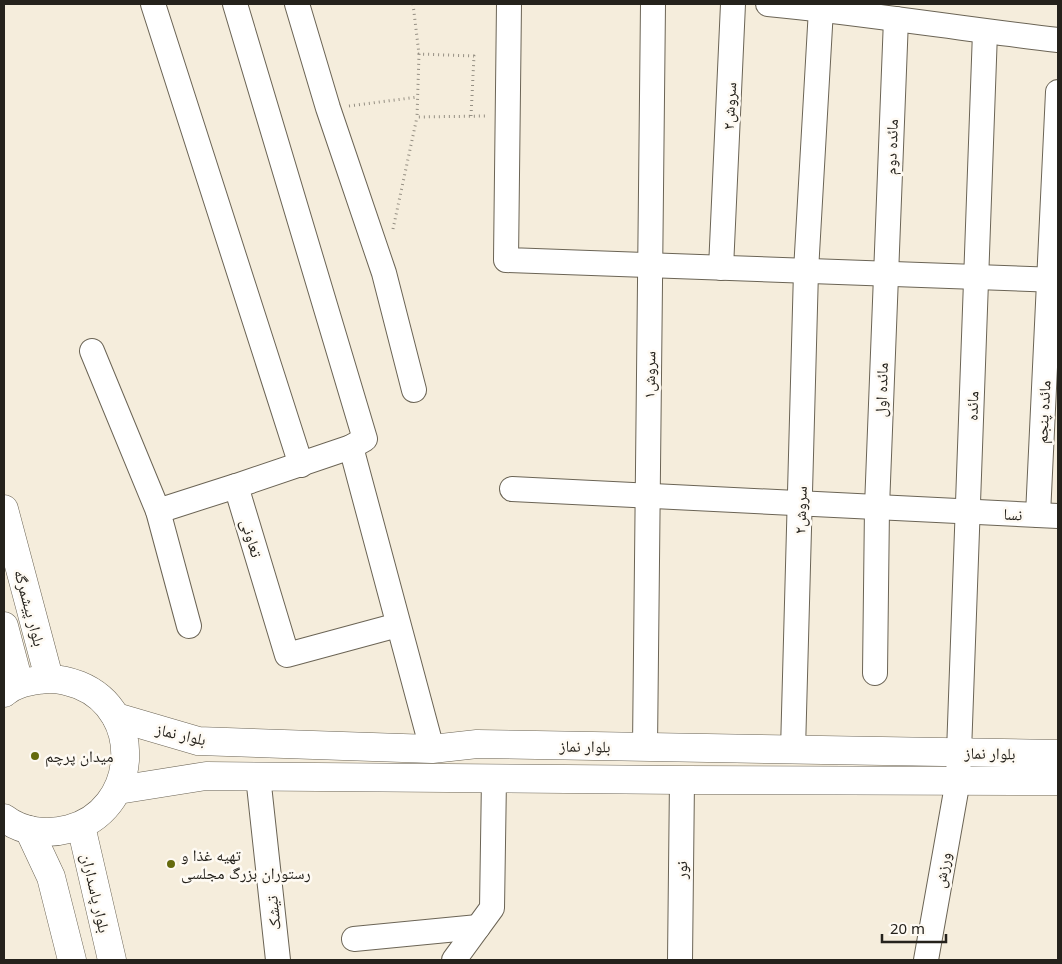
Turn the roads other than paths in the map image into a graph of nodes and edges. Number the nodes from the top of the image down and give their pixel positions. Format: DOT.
graph roads {
  1 [pos="153,4"];
  2 [pos="235,4"];
  3 [pos="297,4"];
  4 [pos="509,4"];
  5 [pos="653,4"];
  6 [pos="734,4"];
  7 [pos="768,4"];
  8 [pos="821,9"];
  9 [pos="896,19"];
  10 [pos="985,32"];
  11 [pos="1058,40"];
  12 [pos="1058,92"];
  13 [pos="650,265"];
  14 [pos="721,268"];
  15 [pos="806,271"];
  16 [pos="886,274"];
  17 [pos="976,277"];
  18 [pos="1054,280"];
  19 [pos="92,351"];
  20 [pos="414,390"];
  21 [pos="351,447"];
  22 [pos="301,465"];
  23 [pos="236,486"];
  24 [pos="512,489"];
  25 [pos="648,495"];
  26 [pos="800,503"];
  27 [pos="877,507"];
  28 [pos="4,509"];
  29 [pos="158,510"];
  30 [pos="968,512"];
  31 [pos="1048,515"];
  32 [pos="398,625"];
  33 [pos="4,626"];
  34 [pos="189,626"];
  35 [pos="875,673"];
  36 [pos="49,678"];
  37 [pos="11,688"];
  38 [pos="116,717"];
  39 [pos="644,747"];
  40 [pos="432,749"];
  41 [pos="793,750"];
  42 [pos="959,752"];
  43 [pos="1058,754"];
  44 [pos="258,776"];
  45 [pos="494,778"];
  46 [pos="682,780"];
  47 [pos="958,780"];
  48 [pos="1058,781"];
  49 [pos="118,790"];
  50 [pos="4,818"];
  51 [pos="80,826"];
  52 [pos="29,830"];
  53 [pos="478,927"];
  54 [pos="354,939"];
  55 [pos="72,960"];
  56 [pos="112,960"];
  57 [pos="278,960"];
  58 [pos="454,960"];
  59 [pos="680,960"];
  60 [pos="926,960"];
  1 -- 22 [label="street"];
  2 -- 21 [label="street"];
  3 -- 20 [label="street"];
  4 -- 13 [label="street"];
  5 -- 13 [label="street, سروش۱"];
  6 -- 14 [label="street, سروش۲"];
  7 -- 8 [label="street"];
  8 -- 9 [label="street"];
  8 -- 15 [label="street"];
  9 -- 10 [label="street"];
  9 -- 16 [label="street, مائده دوم"];
  10 -- 11 [label="street"];
  10 -- 17 [label="street, مائده"];
  12 -- 18 [label="street, مائده پنجم"];
  13 -- 14 [label="street"];
  13 -- 25 [label="street, سروش۱"];
  14 -- 15 [label="street"];
  15 -- 16 [label="street"];
  15 -- 26 [label="street, سروش۲"];
  16 -- 17 [label="street"];
  16 -- 27 [label="street, مائده اول"];
  17 -- 18 [label="street"];
  17 -- 30 [label="street, مائده"];
  18 -- 31 [label="street, مائده پنجم"];
  19 -- 29 [label="street"];
  21 -- 22 [label="street"];
  21 -- 32 [label="street"];
  22 -- 23 [label="street"];
  23 -- 29 [label="street"];
  23 -- 32 [label="street, تعاونی"];
  24 -- 25 [label="street, نسا"];
  25 -- 26 [label="street, نسا"];
  25 -- 39 [label="street, سروش۱"];
  26 -- 27 [label="street, نسا"];
  26 -- 41 [label="street, سروش۲"];
  27 -- 30 [label="street, نسا"];
  27 -- 35 [label="street, مائده اول"];
  28 -- 36 [label="main road, بلوار پیشمرگه"];
  29 -- 34 [label="street"];
  30 -- 31 [label="street, نسا"];
  30 -- 42 [label="street, مائده"];
  32 -- 40 [label="street"];
  33 -- 37 [label="main road, بلوار پیشمرگه"];
  36 -- 37 [label="main road"];
  36 -- 38 [label="main road"];
  38 -- 40 [label="main road, بلوار نماز"];
  38 -- 49 [label="main road"];
  39 -- 40 [label="main road, بلوار نماز"];
  39 -- 41 [label="main road, بلوار نماز"];
  41 -- 42 [label="main road, بلوار نماز"];
  42 -- 43 [label="main road, بلوار نماز"];
  42 -- 47 [label="street, مائده"];
  44 -- 45 [label="main road, بلوار نماز"];
  44 -- 49 [label="main road, بلوار نماز"];
  44 -- 57 [label="street, تیشک"];
  45 -- 46 [label="main road, بلوار نماز"];
  45 -- 53 [label="street"];
  46 -- 47 [label="main road, بلوار نماز"];
  46 -- 59 [label="street, نور"];
  47 -- 48 [label="main road, بلوار نماز"];
  47 -- 60 [label="street, ورزش"];
  49 -- 51 [label="main road"];
  50 -- 52 [label="main road"];
  51 -- 52 [label="main road"];
  51 -- 56 [label="main road, بلوار پاسداران"];
  52 -- 55 [label="main road"];
  53 -- 54 [label="street"];
  53 -- 58 [label="street"];
}
